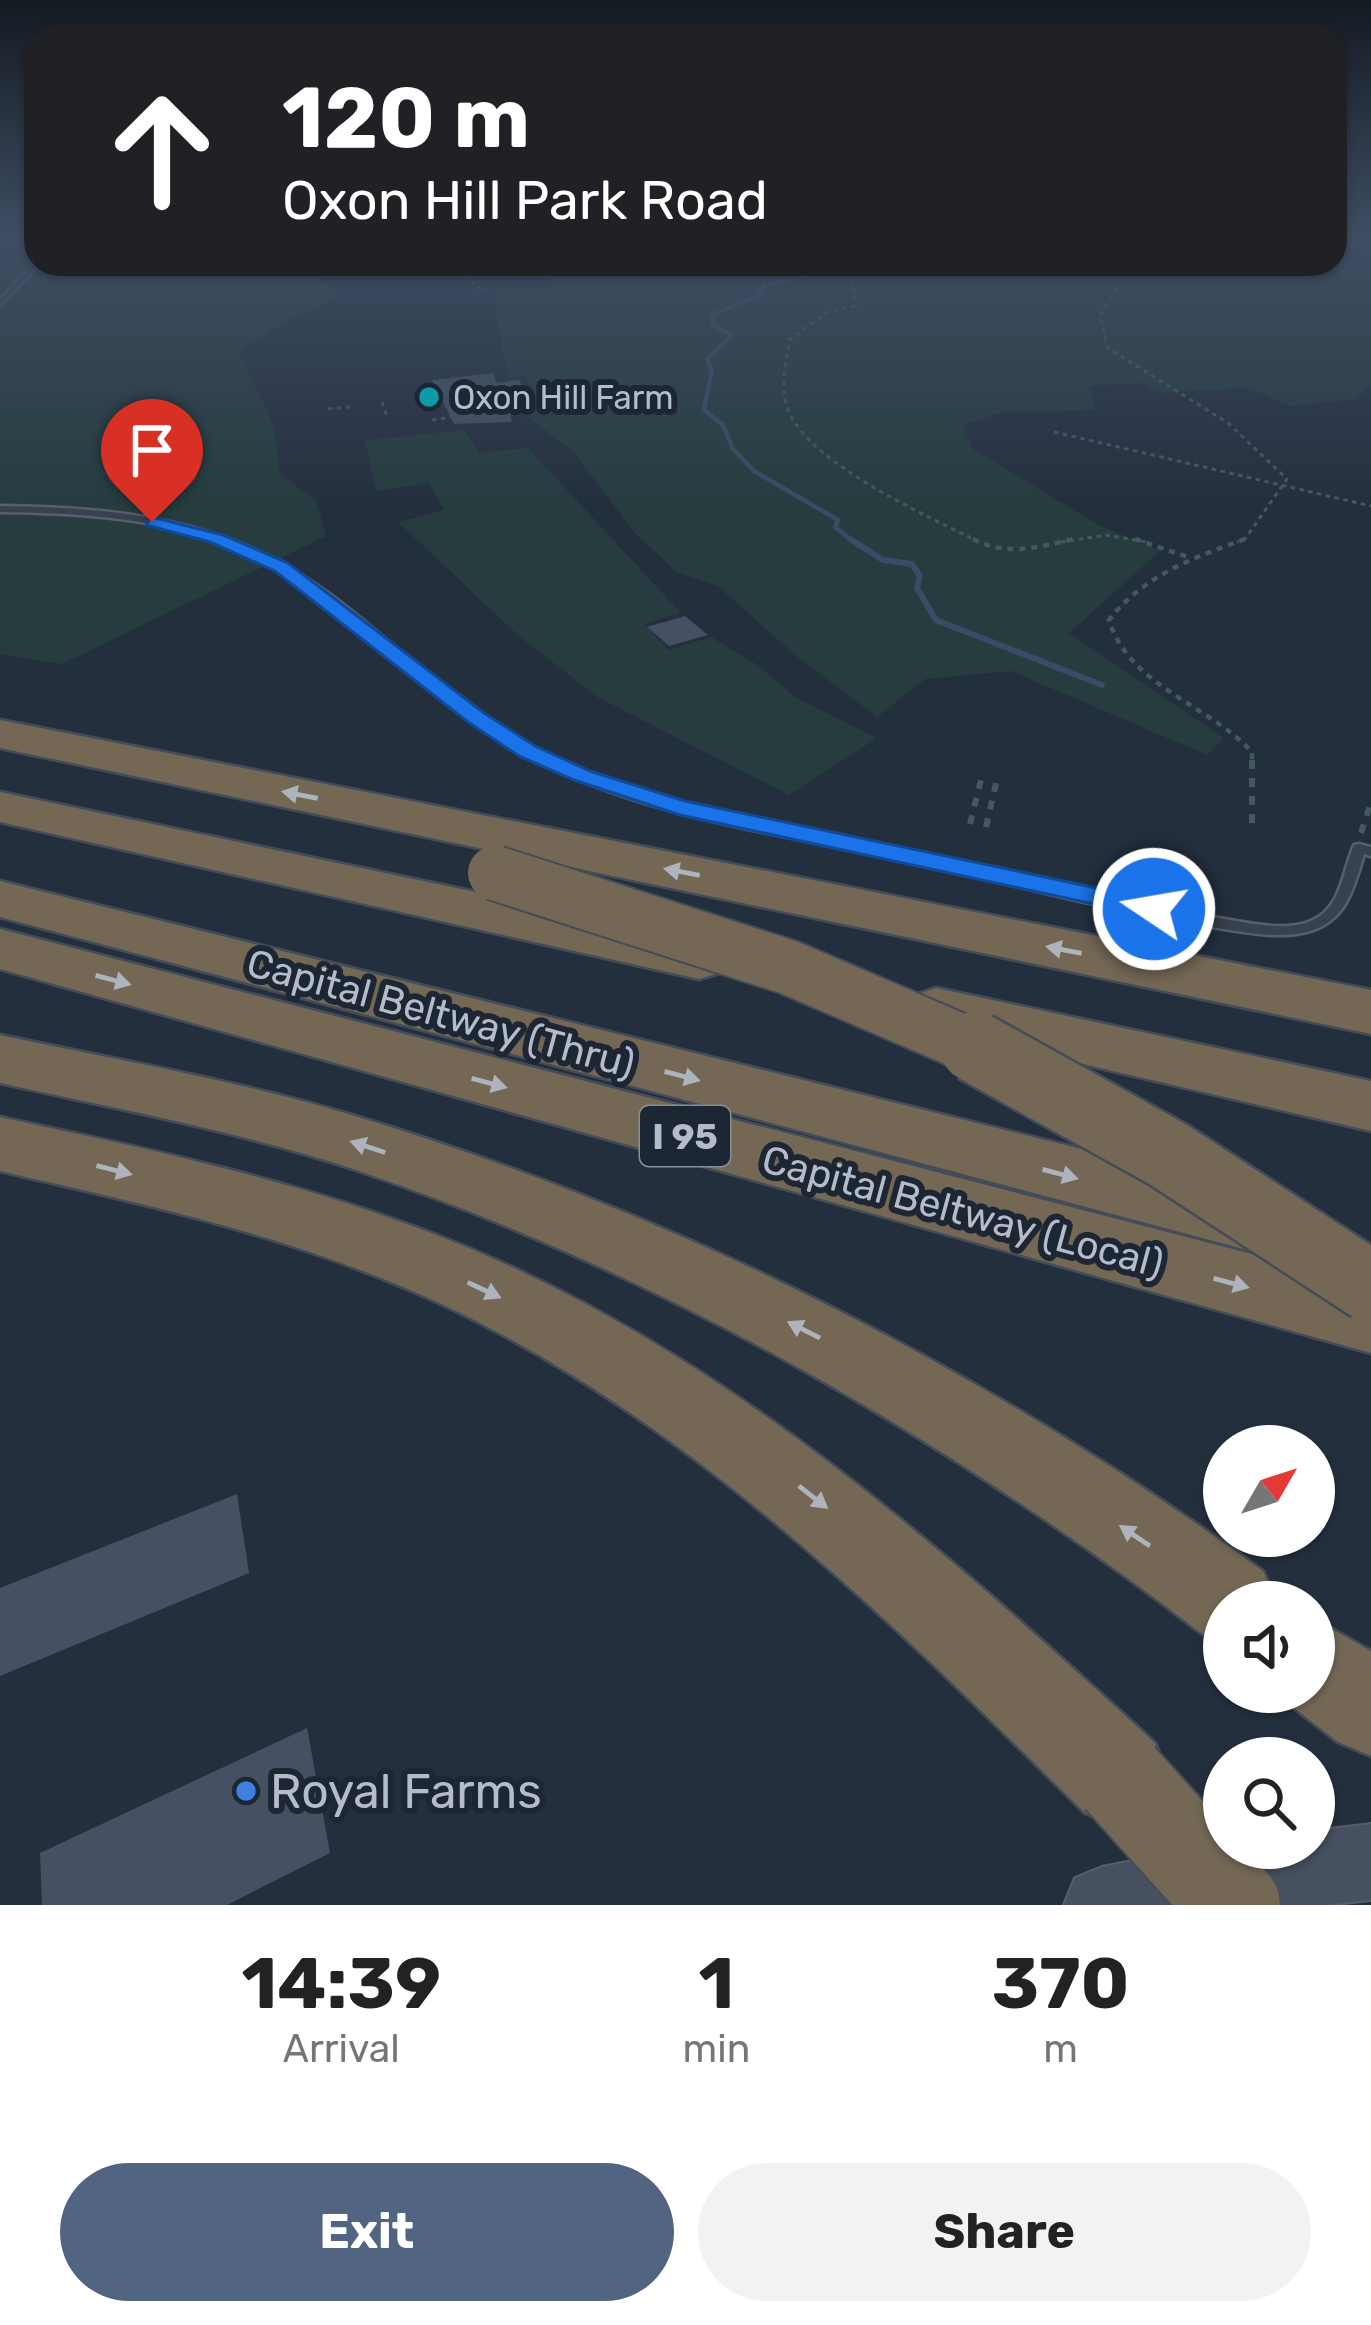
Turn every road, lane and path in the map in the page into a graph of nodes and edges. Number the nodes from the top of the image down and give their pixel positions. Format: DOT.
graph roads {
  1 [pos="807,327"];
  2 [pos="1103,327"];
  3 [pos="382,402"];
  4 [pos="350,407"];
  5 [pos="328,409"];
  6 [pos="482,413"];
  7 [pos="387,416"];
  8 [pos="467,416"];
  9 [pos="451,418"];
  10 [pos="432,420"];
  11 [pos="1054,432"];
  12 [pos="1282,485"];
  13 [pos="1371,506"];
  14 [pos="0,509"];
  15 [pos="1191,558"];
  16 [pos="0,734"];
  17 [pos="0,768"];
  18 [pos="982,776"];
  19 [pos="997,778"];
  20 [pos="1371,802"];
  21 [pos="0,806"];
  22 [pos="970,824"];
  23 [pos="986,826"];
  24 [pos="1252,827"];
  25 [pos="1365,850"];
  26 [pos="0,899"];
  27 [pos="0,950"];
  28 [pos="1371,1012"];
  29 [pos="0,1059"];
  30 [pos="1371,1106"];
  31 [pos="0,1144"];
  32 [pos="1371,1251"];
  33 [pos="1371,1287"];
  34 [pos="1371,1319"];
  35 [pos="1203,1582"];
  36 [pos="1335,1682"];
  37 [pos="1371,1709"];
  38 [pos="1371,1862"];
  39 [pos="1102,1905"];
  40 [pos="1234,1905"];
  1 -- 15 [label="path"];
  2 -- 12 [label="path"];
  3 -- 7 [label="path"];
  4 -- 5 [label="path"];
  6 -- 8 [label="path"];
  9 -- 10 [label="path"];
  11 -- 12 [label="path"];
  12 -- 13 [label="path"];
  12 -- 15 [label="path"];
  14 -- 25 [label="lane"];
  15 -- 24 [label="path"];
  28 -- 16 [label="highway, one-way"];
  17 -- 33 [label="highway, bridge"];
  18 -- 22 [label="path"];
  19 -- 23 [label="path"];
  20 -- 25 [label="path"];
  21 -- 30 [label="highway"];
  26 -- 32 [label="highway, Capital Beltway (Thru) / I 95, one-way"];
  27 -- 34 [label="highway, Capital Beltway (Local) / I 95, one-way"];
  35 -- 29 [label="highway, one-way"];
  31 -- 40 [label="highway, one-way, bridge"];
  36 -- 37 [label="highway"];
  38 -- 39 [label="main road"];
}
